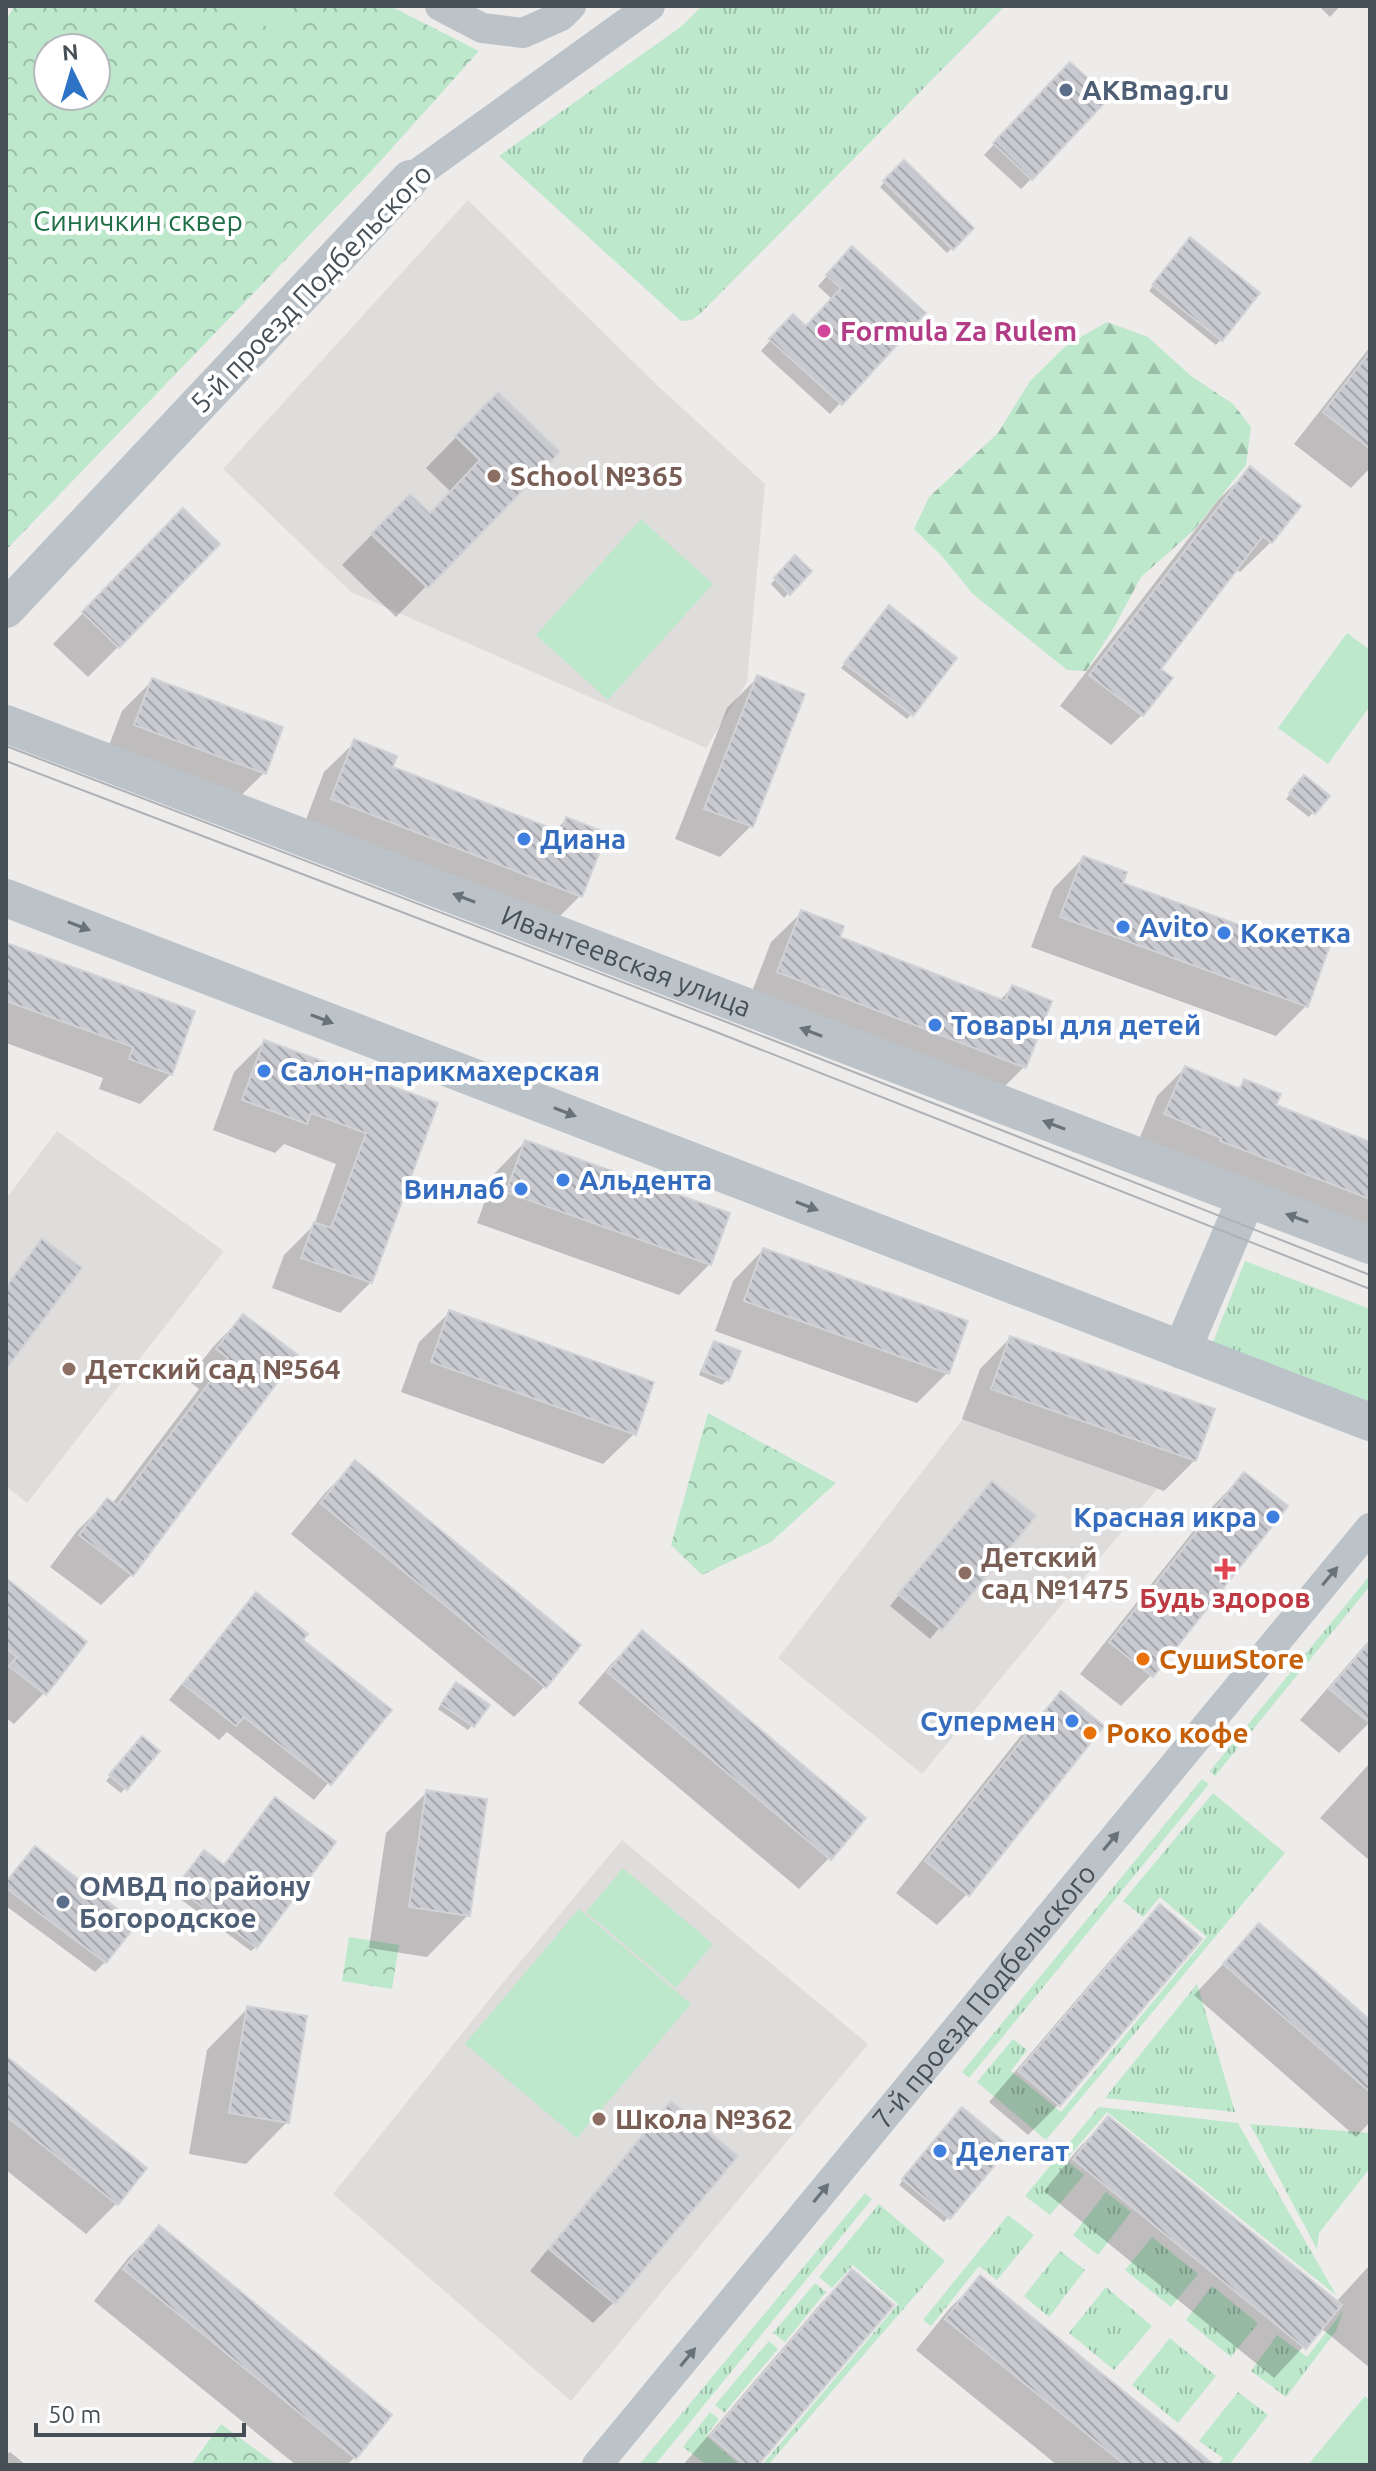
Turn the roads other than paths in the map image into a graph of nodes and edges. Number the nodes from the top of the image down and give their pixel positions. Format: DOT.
graph roads {
  1 [pos="440,6"];
  2 [pos="571,6"];
  3 [pos="650,6"];
  4 [pos="410,179"];
  5 [pos="6,609"];
  6 [pos="6,724"];
  7 [pos="6,898"];
  8 [pos="1246,1199"];
  9 [pos="1370,1245"];
  10 [pos="1182,1350"];
  11 [pos="1370,1422"];
  12 [pos="1370,1528"];
  13 [pos="597,2465"];
  1 -- 2 [label="street"];
  3 -- 4 [label="street, 5-й проезд Подбельского"];
  4 -- 5 [label="street, 5-й проезд Подбельского"];
  8 -- 6 [label="street, Ивантеевская улица, one-way"];
  7 -- 10 [label="street, one-way"];
  9 -- 8 [label="street, Ивантеевская улица, one-way"];
  8 -- 10 [label="street"];
  10 -- 11 [label="street"];
  13 -- 12 [label="street, 7-й проезд Подбельского, one-way"];
}
